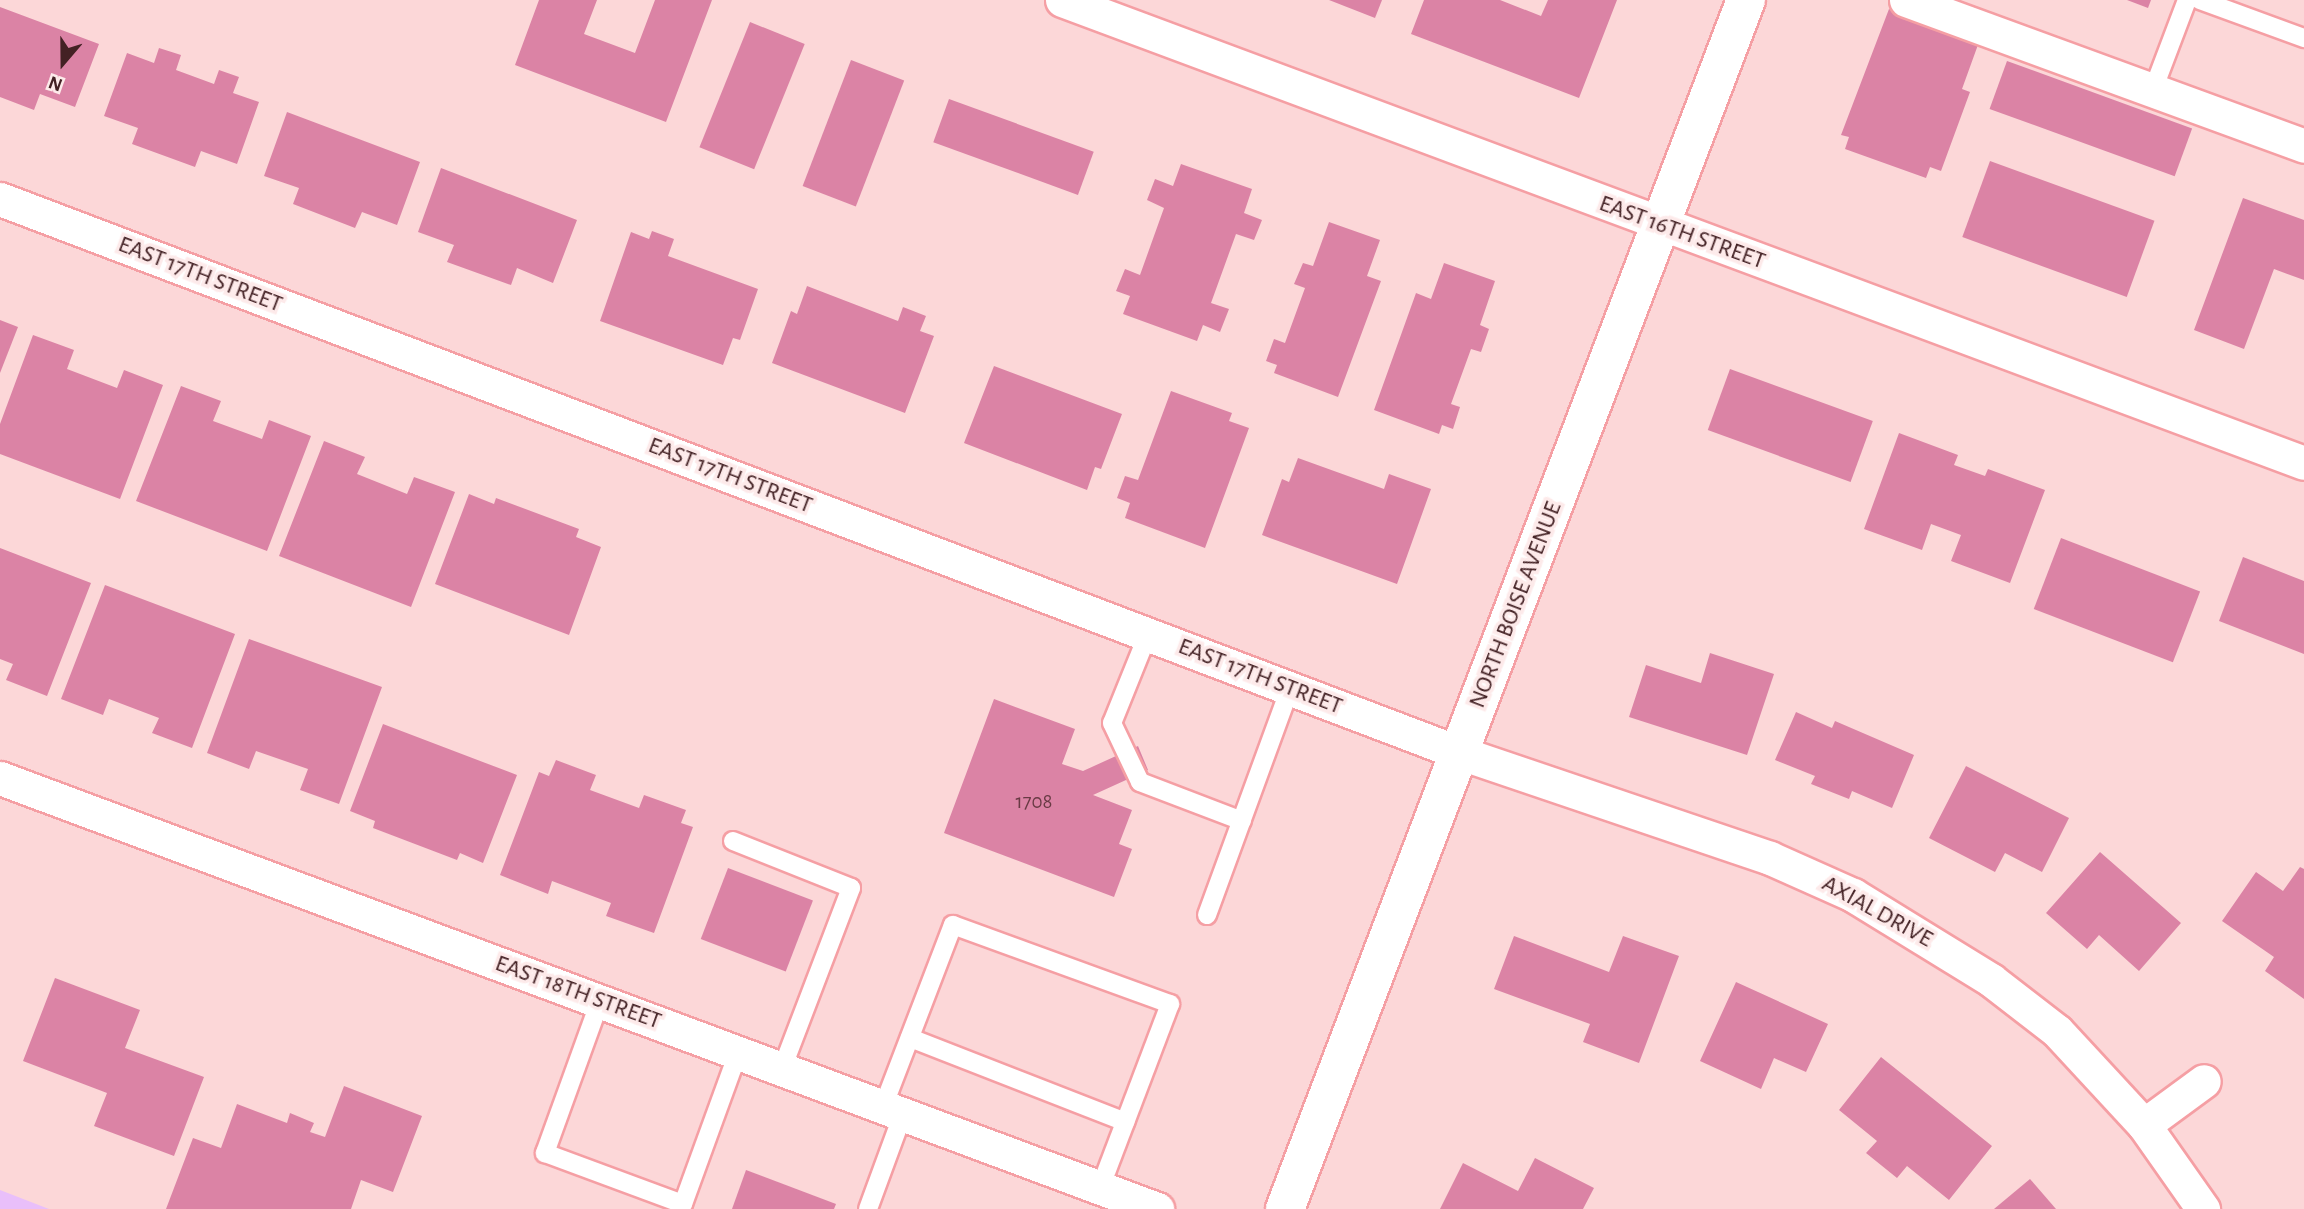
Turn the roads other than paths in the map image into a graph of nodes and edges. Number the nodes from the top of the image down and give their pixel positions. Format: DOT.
graph roads {
  1 [pos="1062,0"];
  2 [pos="1746,0"];
  3 [pos="1906,0"];
  4 [pos="2187,0"];
  5 [pos="2200,0"];
  6 [pos="2304,38"];
  7 [pos="2153,90"];
  8 [pos="2304,146"];
  9 [pos="0,199"];
  10 [pos="1661,225"];
  11 [pos="2304,463"];
  12 [pos="1147,634"];
  13 [pos="1290,688"];
  14 [pos="1461,752"];
  15 [pos="0,778"];
  16 [pos="1241,821"];
  17 [pos="733,841"];
  18 [pos="1207,915"];
  19 [pos="600,1002"];
  20 [pos="910,1038"];
  21 [pos="738,1053"];
  22 [pos="782,1069"];
  23 [pos="2204,1081"];
  24 [pos="893,1111"];
  25 [pos="1125,1122"];
  26 [pos="2144,1125"];
  27 [pos="1100,1188"];
  28 [pos="868,1209"];
  29 [pos="1157,1209"];
  30 [pos="1285,1209"];
  31 [pos="2203,1209"];
  1 -- 10 [label="street, EAST 16TH STREET"];
  2 -- 10 [label="street, NORTH BOISE AVENUE"];
  3 -- 7 [label="street"];
  4 -- 7 [label="lane"];
  5 -- 6 [label="lane"];
  7 -- 8 [label="street"];
  9 -- 12 [label="street, EAST 17TH STREET"];
  10 -- 11 [label="street, EAST 16TH STREET"];
  10 -- 14 [label="street, NORTH BOISE AVENUE"];
  12 -- 13 [label="street, EAST 17TH STREET"];
  12 -- 16 [label="lane"];
  13 -- 14 [label="street, EAST 17TH STREET"];
  13 -- 16 [label="lane"];
  14 -- 26 [label="street, AXIAL DRIVE"];
  14 -- 30 [label="street, NORTH BOISE AVENUE"];
  15 -- 19 [label="street, EAST 18TH STREET"];
  16 -- 18 [label="lane"];
  17 -- 22 [label="lane"];
  19 -- 21 [label="street, EAST 18TH STREET"];
  19 -- 21 [label="lane"];
  20 -- 24 [label="lane"];
  20 -- 25 [label="lane"];
  20 -- 25 [label="lane"];
  21 -- 22 [label="street, EAST 18TH STREET"];
  22 -- 24 [label="street, EAST 18TH STREET"];
  23 -- 26 [label="street"];
  24 -- 27 [label="street, EAST 18TH STREET"];
  24 -- 28 [label="lane"];
  25 -- 27 [label="lane"];
  26 -- 31 [label="street, AXIAL DRIVE"];
  27 -- 29 [label="street, EAST 18TH STREET"];
}
